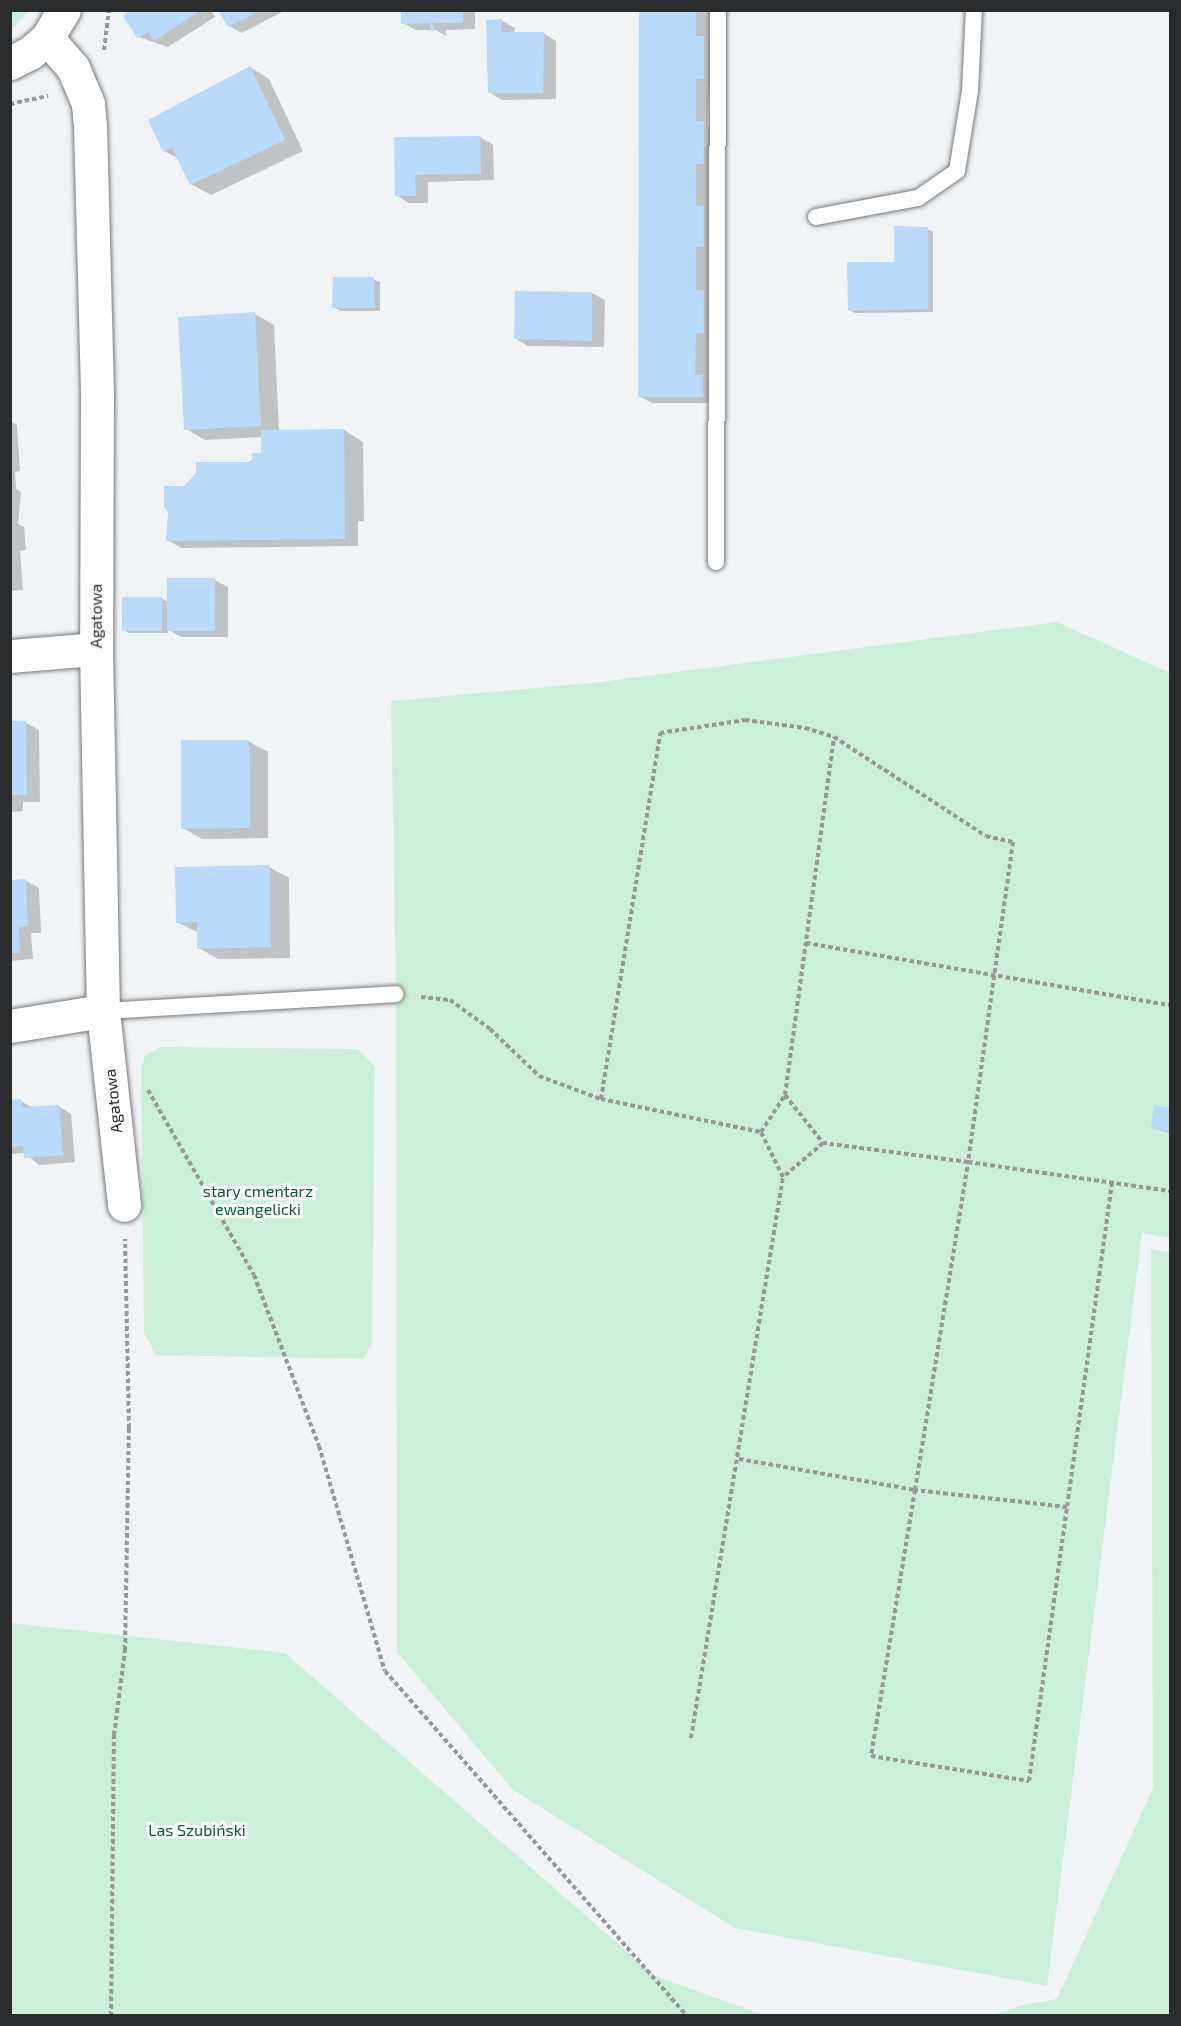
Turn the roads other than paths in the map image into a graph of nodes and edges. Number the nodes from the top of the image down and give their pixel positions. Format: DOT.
graph roads {
  1 [pos="64,10"];
  2 [pos="718,10"];
  3 [pos="974,10"];
  4 [pos="47,38"];
  5 [pos="10,63"];
  6 [pos="816,218"];
  7 [pos="716,562"];
  8 [pos="96,649"];
  9 [pos="10,656"];
  10 [pos="396,994"];
  11 [pos="103,1011"];
  12 [pos="10,1026"];
  13 [pos="124,1205"];
  1 -- 4 [label="street"];
  2 -- 7 [label="lane"];
  3 -- 6 [label="lane"];
  4 -- 5 [label="street"];
  4 -- 8 [label="street, Agatowa"];
  8 -- 9 [label="street"];
  8 -- 11 [label="street, Agatowa"];
  10 -- 11 [label="lane"];
  11 -- 12 [label="street"];
  11 -- 13 [label="street, Agatowa"];
}
